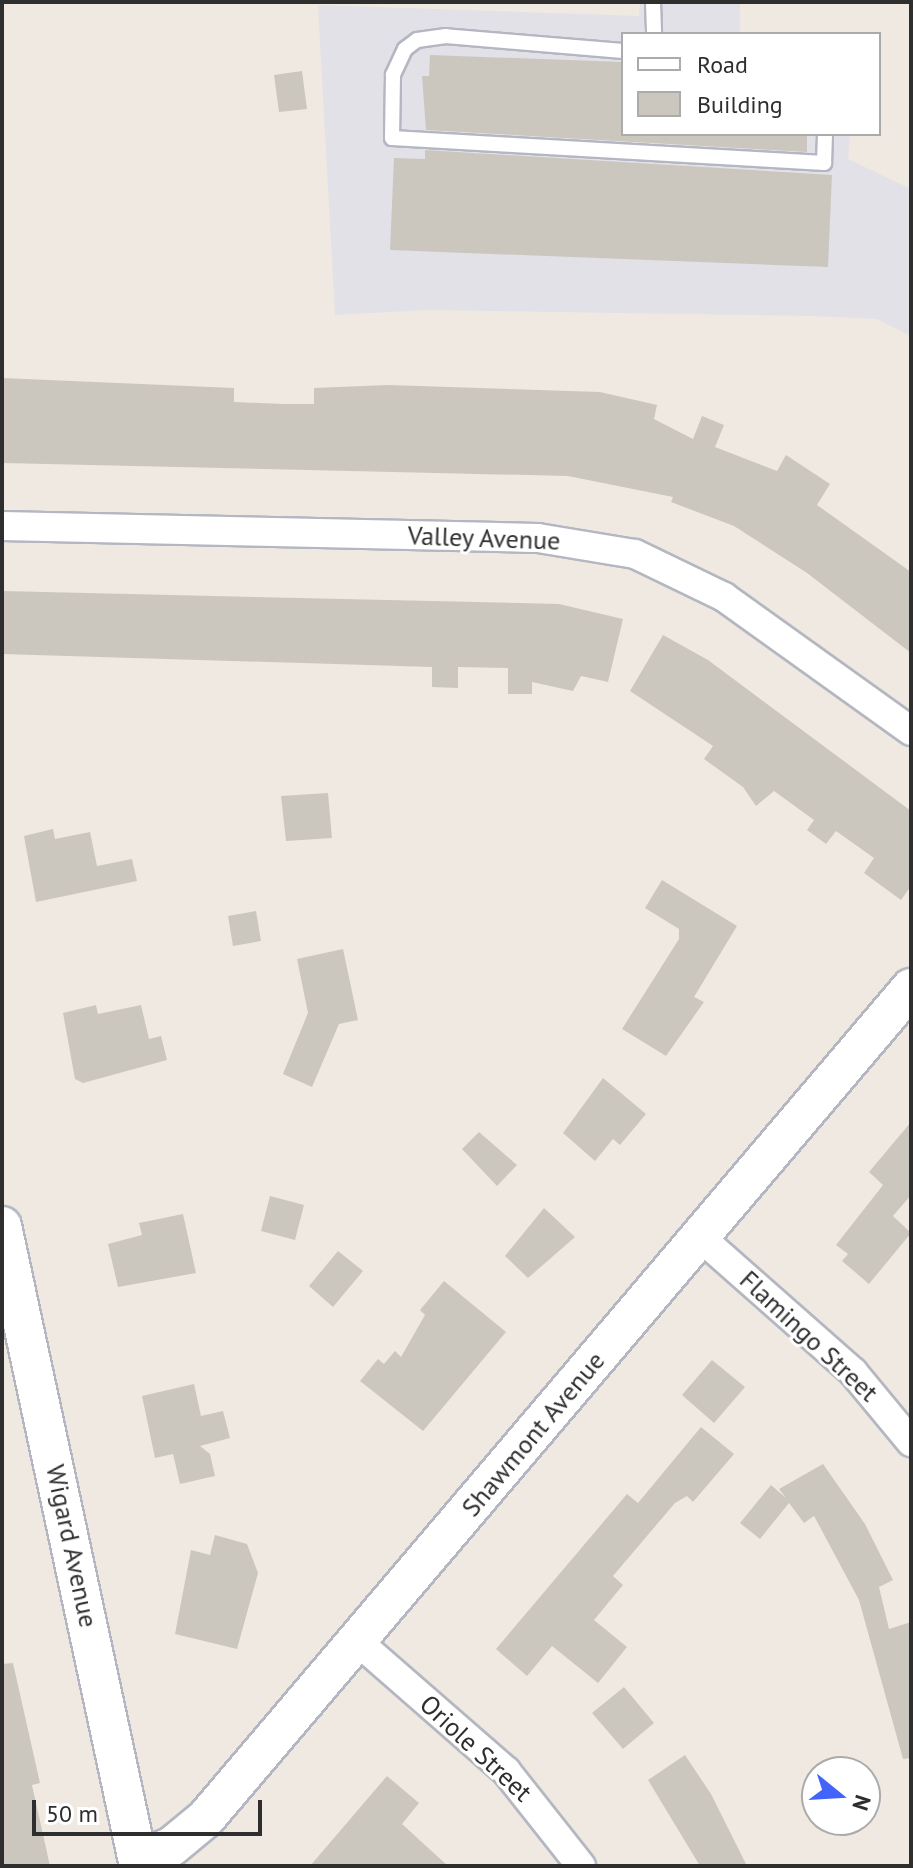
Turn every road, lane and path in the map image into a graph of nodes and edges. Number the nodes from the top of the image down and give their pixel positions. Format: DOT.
graph roads {
  1 [pos="653,2"];
  2 [pos="654,32"];
  3 [pos="621,51"];
  4 [pos="825,136"];
  5 [pos="2,526"];
  6 [pos="911,731"];
  7 [pos="911,988"];
  8 [pos="2,1226"];
  9 [pos="700,1237"];
  10 [pos="911,1442"];
  11 [pos="357,1641"];
  12 [pos="139,1863"];
  13 [pos="581,1866"];
  1 -- 2 [label="lane"];
  3 -- 4 [label="lane"];
  5 -- 6 [label="street, Valley Avenue"];
  7 -- 9 [label="street, Shawmont Avenue"];
  8 -- 12 [label="street, Wigard Avenue"];
  9 -- 10 [label="street, Flamingo Street"];
  9 -- 11 [label="street, Shawmont Avenue"];
  11 -- 12 [label="street, Shawmont Avenue"];
  11 -- 13 [label="street, Oriole Street"];
}
